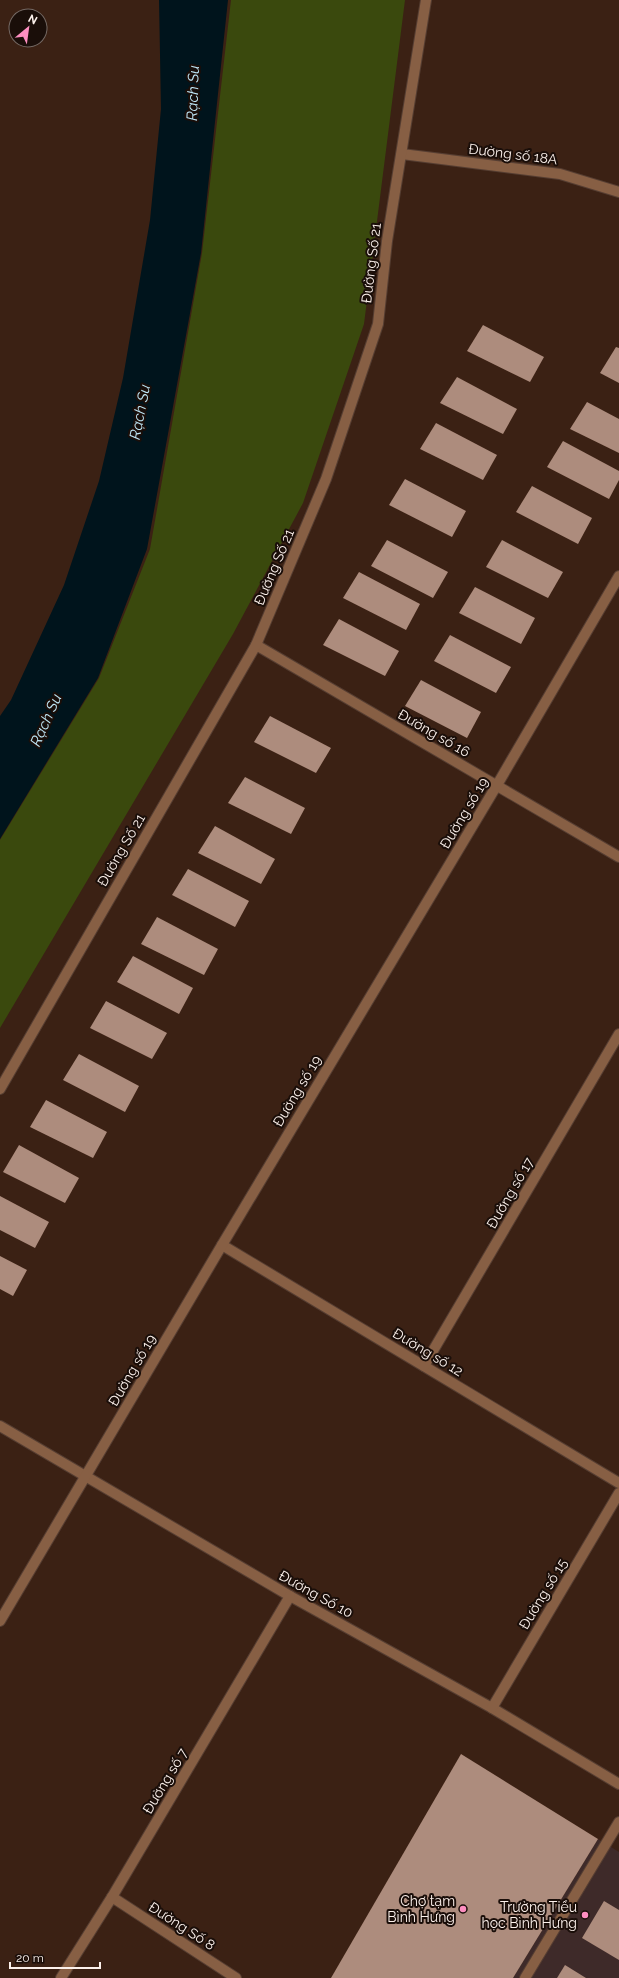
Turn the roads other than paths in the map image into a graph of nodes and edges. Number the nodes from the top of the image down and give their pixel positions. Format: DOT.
graph roads {
  1 [pos="426,0"];
  2 [pos="402,154"];
  3 [pos="619,192"];
  4 [pos="619,576"];
  5 [pos="256,645"];
  6 [pos="497,785"];
  7 [pos="619,857"];
  8 [pos="619,1034"];
  9 [pos="0,1089"];
  10 [pos="222,1245"];
  11 [pos="424,1366"];
  12 [pos="0,1426"];
  13 [pos="86,1476"];
  14 [pos="619,1483"];
  15 [pos="619,1493"];
  16 [pos="290,1596"];
  17 [pos="0,1621"];
  18 [pos="492,1708"];
  19 [pos="619,1784"];
  20 [pos="619,1822"];
  21 [pos="112,1897"];
  22 [pos="61,1978"];
  23 [pos="236,1978"];
  24 [pos="525,1978"];
  1 -- 2 [label="street, Đường Số 21"];
  2 -- 3 [label="street, Đường số 18A"];
  2 -- 5 [label="street, Đường Số 21"];
  4 -- 6 [label="street, Đường số 19"];
  5 -- 6 [label="street, Đường số 16"];
  5 -- 9 [label="street, Đường Số 21"];
  6 -- 7 [label="street, Đường số 16"];
  6 -- 10 [label="street, Đường số 19"];
  8 -- 11 [label="street, Đường số 17"];
  10 -- 11 [label="street, Đường số 12"];
  10 -- 13 [label="street, Đường số 19"];
  11 -- 14 [label="street, Đường số 12"];
  12 -- 13 [label="street, Đường Số 10"];
  13 -- 16 [label="street, Đường Số 10"];
  13 -- 17 [label="street, Đường số 19"];
  15 -- 18 [label="street, Đường số 15"];
  16 -- 18 [label="street, Đường Số 10"];
  16 -- 21 [label="street, Đường số 7"];
  18 -- 19 [label="street, Đường Số 10"];
  20 -- 24 [label="street"];
  21 -- 22 [label="street, Đường số 7"];
  21 -- 23 [label="street, Đường Số 8"];
}
